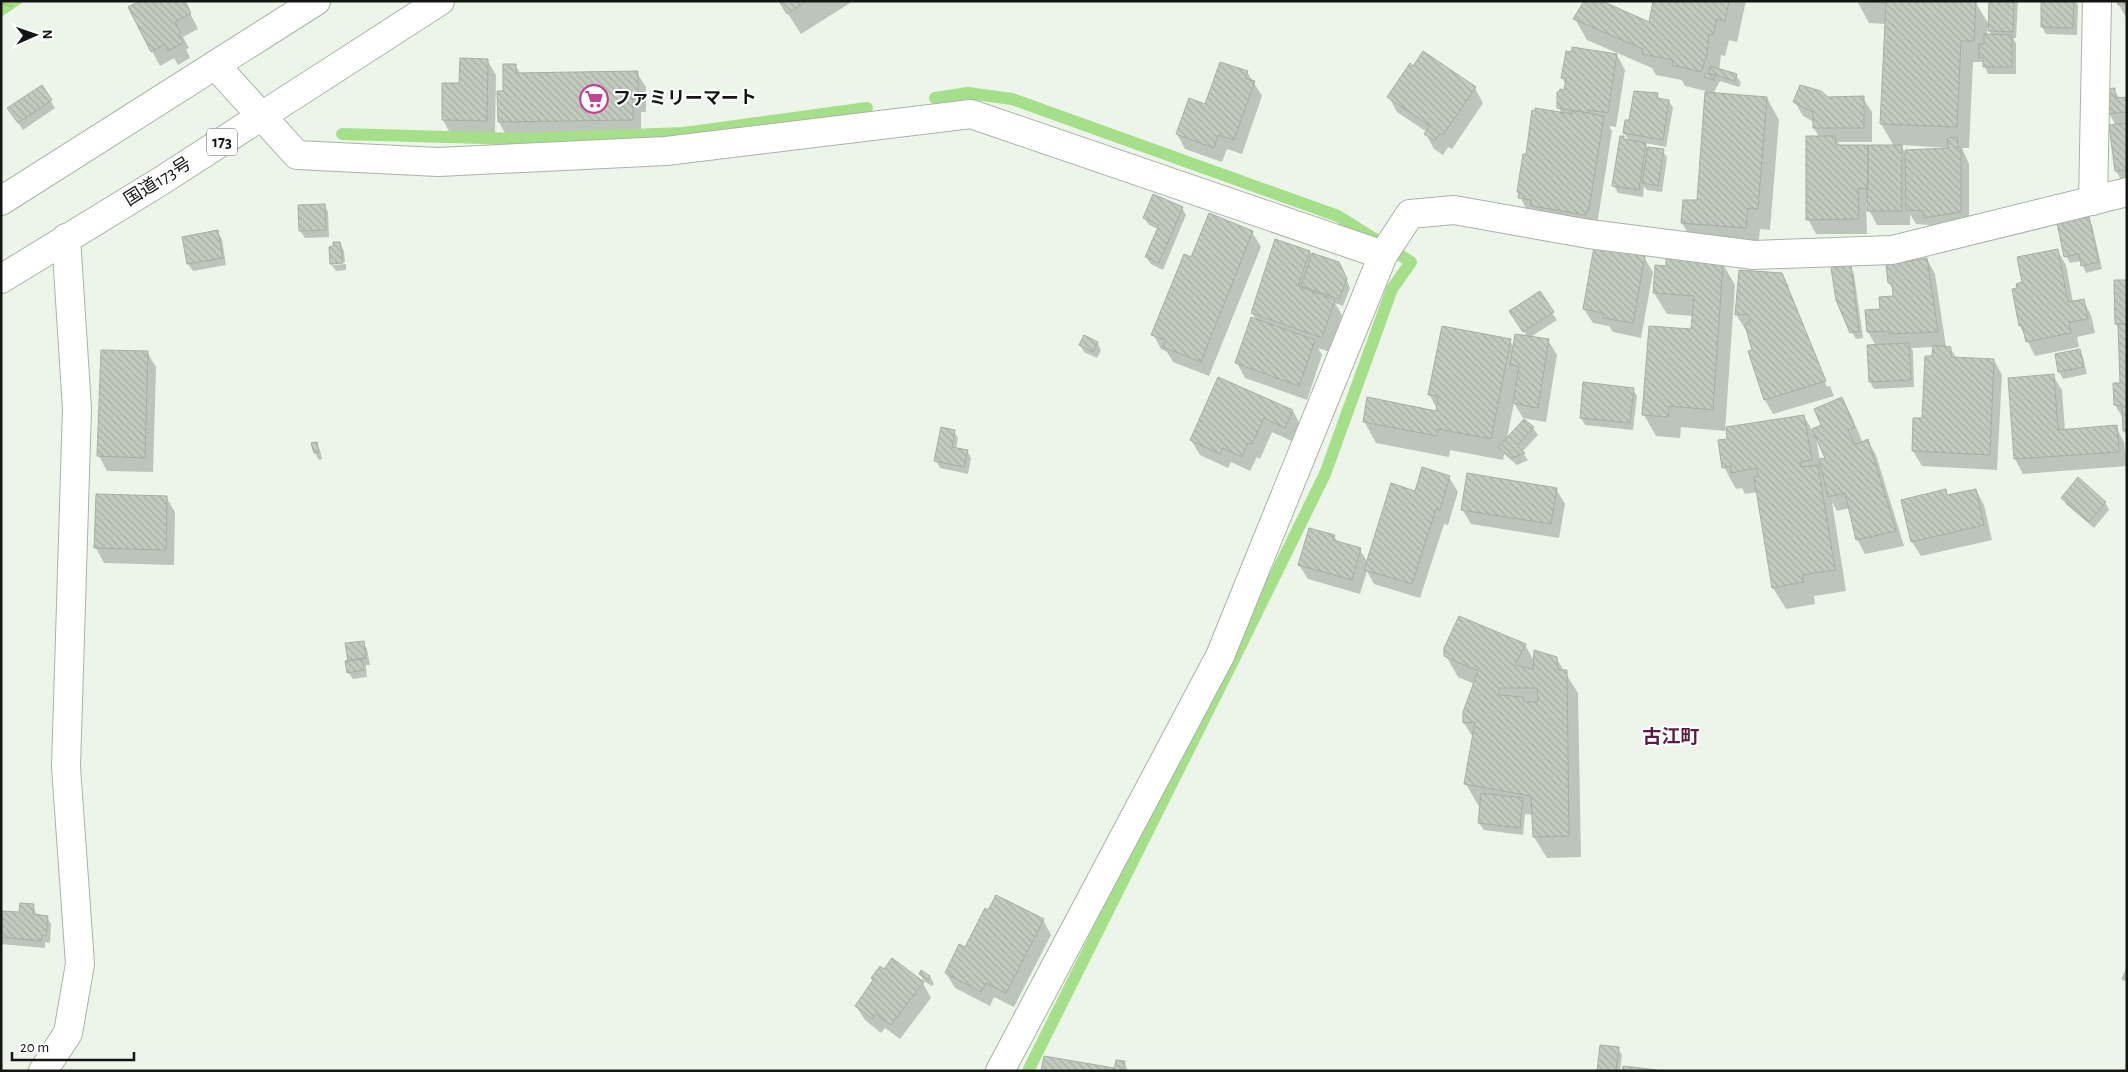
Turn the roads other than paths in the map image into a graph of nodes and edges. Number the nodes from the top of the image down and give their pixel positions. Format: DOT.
graph roads {
  1 [pos="316,1"];
  2 [pos="440,1"];
  3 [pos="2097,1"];
  4 [pos="215,65"];
  5 [pos="262,116"];
  6 [pos="2127,192"];
  7 [pos="1,201"];
  8 [pos="2093,201"];
  9 [pos="66,238"];
  10 [pos="1383,255"];
  11 [pos="1,279"];
  12 [pos="43,1071"];
  13 [pos="1000,1071"];
  1 -- 4 [label="main road"];
  2 -- 5 [label="main road, 国道173号 / 173"];
  3 -- 8 [label="main road"];
  4 -- 5 [label="main road"];
  4 -- 7 [label="main road"];
  5 -- 9 [label="main road, 国道173号 / 173"];
  5 -- 10 [label="main road"];
  6 -- 8 [label="main road"];
  8 -- 10 [label="main road"];
  9 -- 11 [label="main road, 国道173号 / 173"];
  9 -- 12 [label="main road"];
  10 -- 13 [label="main road"];
}
